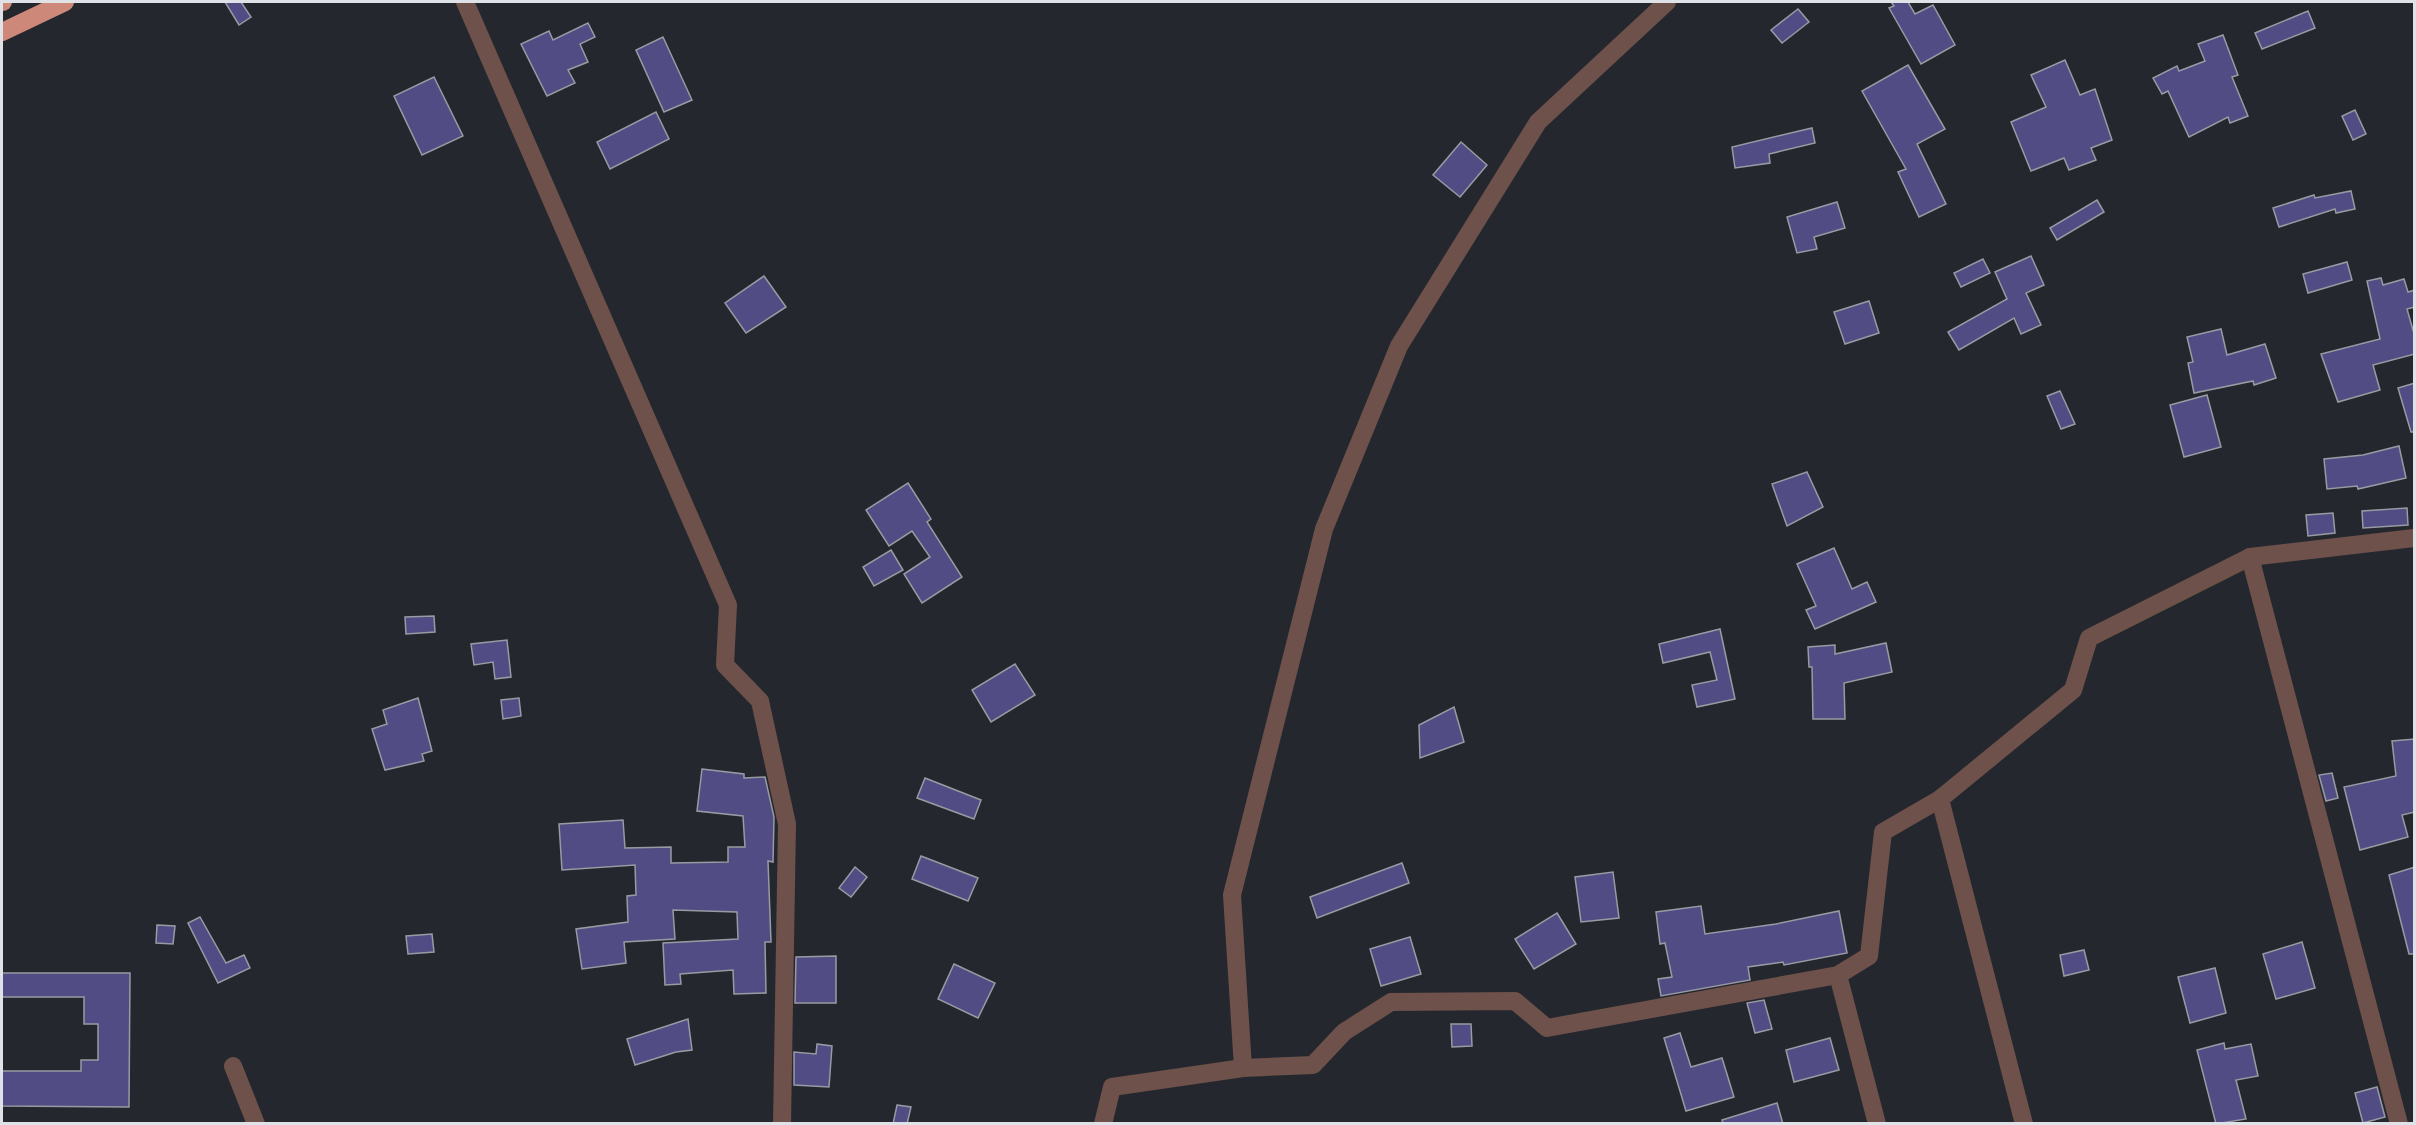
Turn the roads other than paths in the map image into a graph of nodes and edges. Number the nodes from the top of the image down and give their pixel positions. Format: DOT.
graph roads {
  1 [pos="65,2"];
  2 [pos="465,2"];
  3 [pos="1667,2"];
  4 [pos="2,32"];
  5 [pos="2415,538"];
  6 [pos="2250,557"];
  7 [pos="1940,799"];
  8 [pos="1838,975"];
  9 [pos="233,1066"];
  10 [pos="1243,1068"];
  11 [pos="256,1124"];
  12 [pos="782,1124"];
  13 [pos="1104,1124"];
  14 [pos="1877,1124"];
  15 [pos="2025,1124"];
  16 [pos="2399,1124"];
  1 -- 4 [label="highway"];
  2 -- 12 [label="street"];
  3 -- 10 [label="street"];
  5 -- 6 [label="street"];
  6 -- 7 [label="street"];
  6 -- 16 [label="street"];
  7 -- 8 [label="street"];
  7 -- 15 [label="street"];
  8 -- 10 [label="street"];
  8 -- 14 [label="street"];
  9 -- 11 [label="street"];
  10 -- 13 [label="street"];
}
